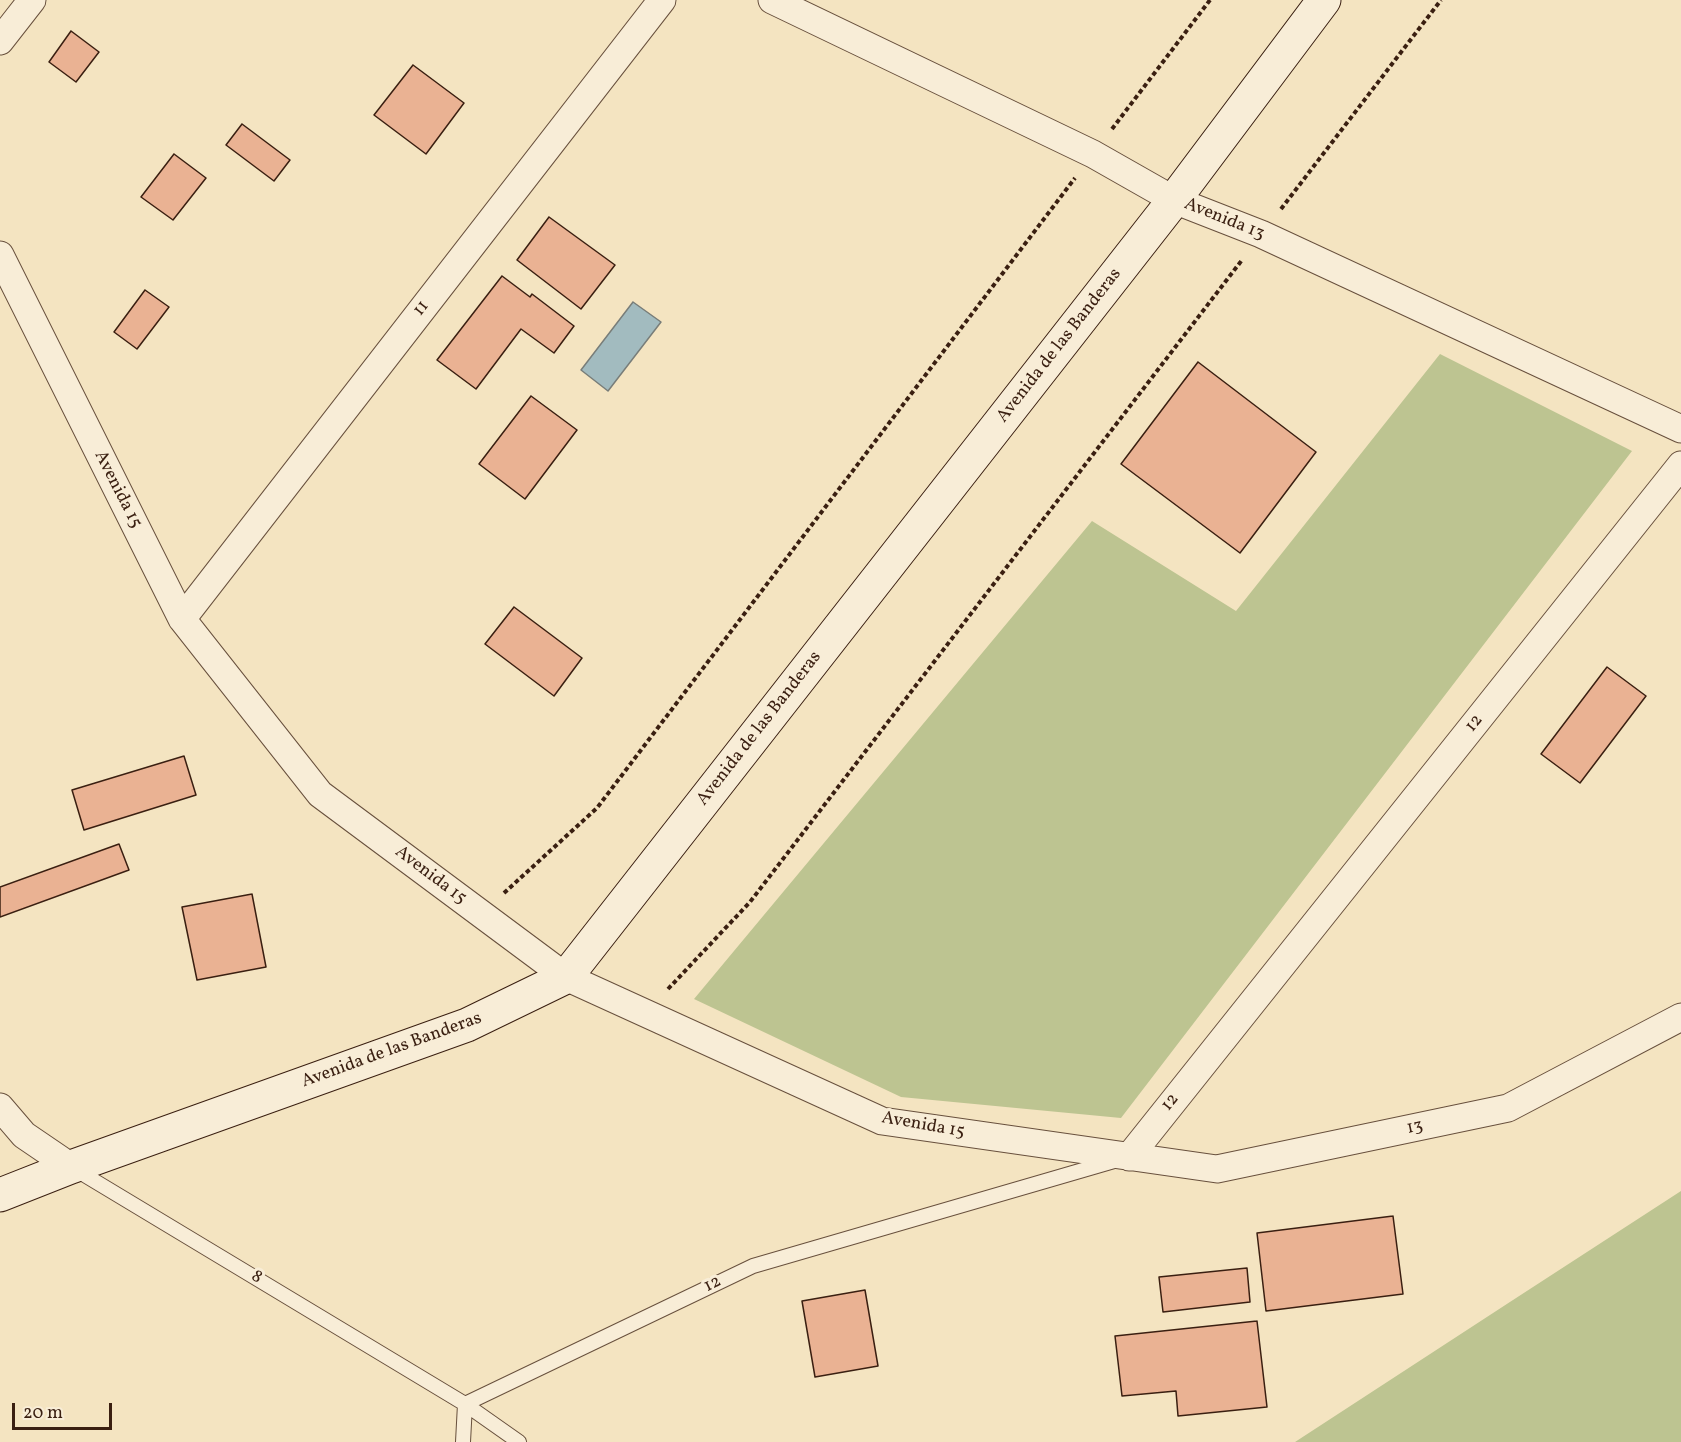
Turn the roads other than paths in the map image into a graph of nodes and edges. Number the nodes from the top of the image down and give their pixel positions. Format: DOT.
graph roads {
  1 [pos="32,0"];
  2 [pos="662,0"];
  3 [pos="772,0"];
  4 [pos="1324,0"];
  5 [pos="0,40"];
  6 [pos="1174,200"];
  7 [pos="0,255"];
  8 [pos="1681,429"];
  9 [pos="1681,465"];
  10 [pos="182,619"];
  11 [pos="566,977"];
  12 [pos="1681,1017"];
  13 [pos="0,1107"];
  14 [pos="1129,1157"];
  15 [pos="71,1167"];
  16 [pos="0,1195"];
  17 [pos="465,1404"];
  18 [pos="463,1442"];
  19 [pos="519,1442"];
  1 -- 5 [label="street"];
  2 -- 10 [label="street, 11"];
  3 -- 6 [label="street, Avenida 13"];
  4 -- 6 [label="street, Avenida de las Banderas"];
  6 -- 8 [label="street, Avenida 13"];
  6 -- 11 [label="street, Avenida de las Banderas"];
  7 -- 10 [label="street, Avenida 15"];
  9 -- 14 [label="street, 12"];
  10 -- 11 [label="street, Avenida 15"];
  11 -- 14 [label="street, Avenida 15"];
  11 -- 15 [label="street, Avenida de las Banderas"];
  12 -- 14 [label="street, 13"];
  13 -- 15 [label="street, 8"];
  14 -- 17 [label="lane, 12"];
  15 -- 16 [label="street, Avenida de las Banderas"];
  15 -- 17 [label="lane, 8"];
  17 -- 18 [label="lane"];
  17 -- 19 [label="lane, 8"];
}
